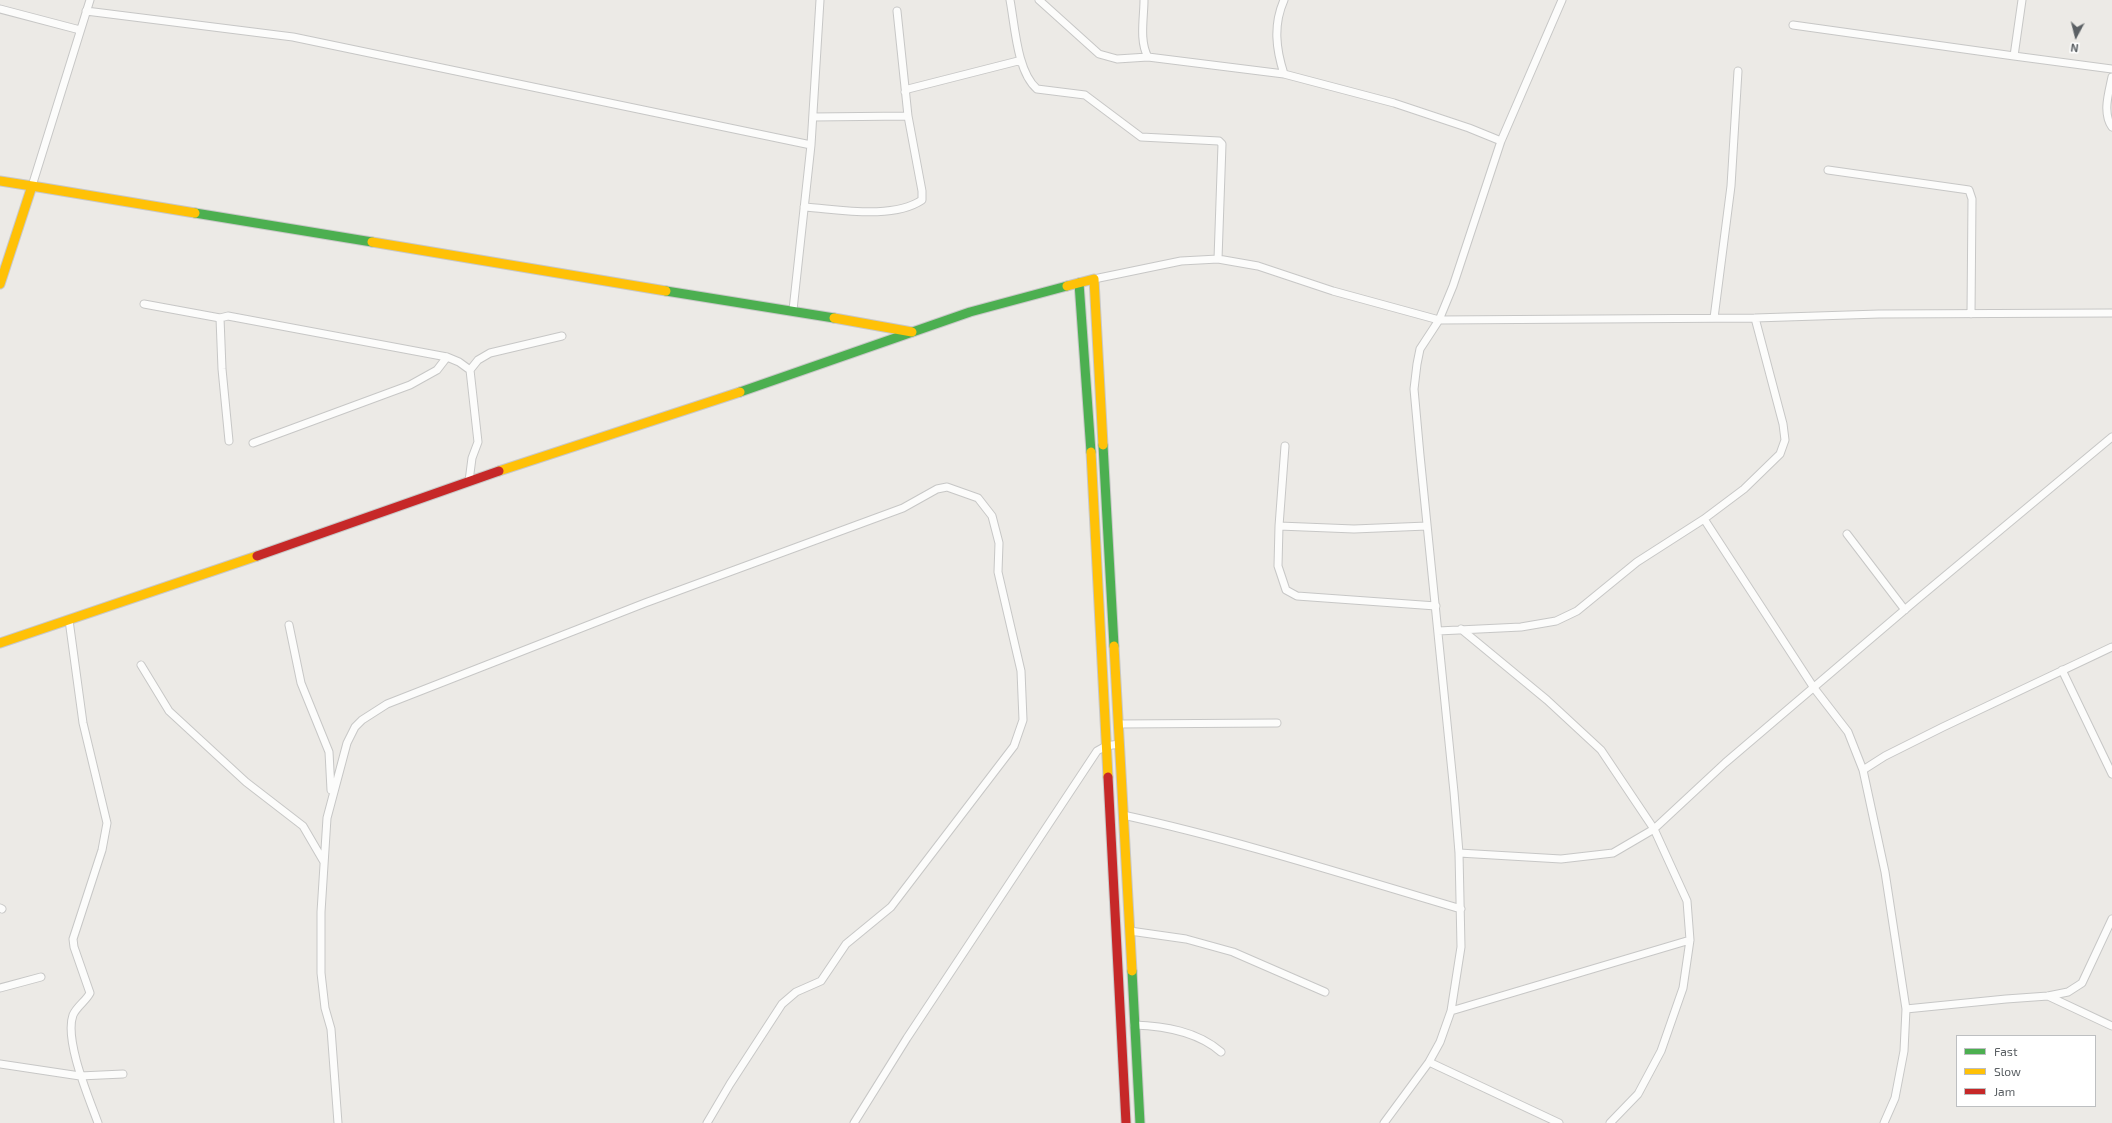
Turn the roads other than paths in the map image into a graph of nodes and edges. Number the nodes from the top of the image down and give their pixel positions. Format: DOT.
graph roads {
  1 [pos="90,0"];
  2 [pos="820,0"];
  3 [pos="1010,0"];
  4 [pos="1039,0"];
  5 [pos="1144,0"];
  6 [pos="1284,0"];
  7 [pos="1562,0"];
  8 [pos="2022,0"];
  9 [pos="0,9"];
  10 [pos="86,11"];
  11 [pos="897,11"];
  12 [pos="1793,25"];
  13 [pos="80,30"];
  14 [pos="2014,56"];
  15 [pos="1148,57"];
  16 [pos="1020,62"];
  17 [pos="2112,69"];
  18 [pos="1738,71"];
  19 [pos="1284,74"];
  20 [pos="2112,77"];
  21 [pos="905,92"];
  22 [pos="908,116"];
  23 [pos="813,117"];
  24 [pos="2112,127"];
  25 [pos="1501,141"];
  26 [pos="811,145"];
  27 [pos="1828,170"];
  28 [pos="0,181"];
  29 [pos="32,186"];
  30 [pos="804,207"];
  31 [pos="1218,259"];
  32 [pos="1094,279"];
  33 [pos="1079,283"];
  34 [pos="0,284"];
  35 [pos="144,304"];
  36 [pos="793,310"];
  37 [pos="2112,313"];
  38 [pos="1971,314"];
  39 [pos="220,318"];
  40 [pos="1714,318"];
  41 [pos="1755,318"];
  42 [pos="1439,320"];
  43 [pos="913,332"];
  44 [pos="562,336"];
  45 [pos="447,357"];
  46 [pos="470,370"];
  47 [pos="2112,437"];
  48 [pos="229,441"];
  49 [pos="253,443"];
  50 [pos="1286,446"];
  51 [pos="469,481"];
  52 [pos="1704,519"];
  53 [pos="1279,526"];
  54 [pos="1427,526"];
  55 [pos="1847,534"];
  56 [pos="1436,606"];
  57 [pos="1904,610"];
  58 [pos="69,620"];
  59 [pos="288,625"];
  60 [pos="1461,629"];
  61 [pos="1438,630"];
  62 [pos="0,643"];
  63 [pos="2112,647"];
  64 [pos="141,665"];
  65 [pos="2062,670"];
  66 [pos="1814,688"];
  67 [pos="1278,723"];
  68 [pos="1118,724"];
  69 [pos="1119,744"];
  70 [pos="1106,746"];
  71 [pos="1863,770"];
  72 [pos="2112,774"];
  73 [pos="331,796"];
  74 [pos="1123,815"];
  75 [pos="1654,829"];
  76 [pos="1459,853"];
  77 [pos="324,862"];
  78 [pos="1461,909"];
  79 [pos="2112,919"];
  80 [pos="1130,931"];
  81 [pos="1690,940"];
  82 [pos="41,977"];
  83 [pos="0,988"];
  84 [pos="1325,992"];
  85 [pos="2048,996"];
  86 [pos="1906,1010"];
  87 [pos="1451,1011"];
  88 [pos="1134,1025"];
  89 [pos="2112,1026"];
  90 [pos="1221,1052"];
  91 [pos="1429,1062"];
  92 [pos="0,1064"];
  93 [pos="124,1074"];
  94 [pos="80,1076"];
  95 [pos="98,1123"];
  96 [pos="338,1123"];
  97 [pos="707,1123"];
  98 [pos="854,1123"];
  99 [pos="1126,1123"];
  100 [pos="1140,1123"];
  101 [pos="1384,1123"];
  102 [pos="1559,1123"];
  103 [pos="1610,1123"];
  104 [pos="1884,1123"];
  1 -- 10 [label="street"];
  2 -- 23 [label="street"];
  3 -- 16 [label="street"];
  4 -- 15 [label="street"];
  5 -- 15 [label="street"];
  6 -- 19 [label="street"];
  7 -- 25 [label="street"];
  8 -- 14 [label="street"];
  9 -- 13 [label="street"];
  10 -- 13 [label="street"];
  10 -- 26 [label="street"];
  11 -- 21 [label="street"];
  12 -- 14 [label="street"];
  13 -- 29 [label="street"];
  14 -- 17 [label="street"];
  15 -- 19 [label="street"];
  16 -- 21 [label="street"];
  16 -- 31 [label="street"];
  18 -- 40 [label="street"];
  19 -- 25 [label="street"];
  20 -- 24 [label="street"];
  21 -- 22 [label="street"];
  22 -- 23 [label="street"];
  22 -- 30 [label="street"];
  23 -- 26 [label="street"];
  25 -- 42 [label="street"];
  26 -- 30 [label="street"];
  27 -- 38 [label="street"];
  28 -- 29 [label="street"];
  29 -- 34 [label="street"];
  29 -- 36 [label="street"];
  30 -- 36 [label="street"];
  31 -- 32 [label="street"];
  31 -- 42 [label="street"];
  32 -- 33 [label="street"];
  32 -- 68 [label="street"];
  33 -- 43 [label="street"];
  33 -- 70 [label="street"];
  35 -- 39 [label="street"];
  36 -- 43 [label="street"];
  37 -- 38 [label="street"];
  38 -- 41 [label="street"];
  39 -- 45 [label="street"];
  39 -- 48 [label="street"];
  40 -- 41 [label="street"];
  40 -- 42 [label="street"];
  41 -- 52 [label="street"];
  42 -- 54 [label="street"];
  43 -- 51 [label="street"];
  44 -- 46 [label="street"];
  45 -- 46 [label="street"];
  45 -- 49 [label="street"];
  46 -- 51 [label="street"];
  47 -- 57 [label="street"];
  50 -- 53 [label="street"];
  51 -- 58 [label="street"];
  52 -- 60 [label="street"];
  52 -- 66 [label="street"];
  53 -- 54 [label="street"];
  53 -- 56 [label="street"];
  54 -- 56 [label="street"];
  55 -- 57 [label="street"];
  56 -- 61 [label="street"];
  57 -- 66 [label="street"];
  58 -- 62 [label="street"];
  58 -- 94 [label="street"];
  59 -- 73 [label="street"];
  60 -- 61 [label="street"];
  60 -- 75 [label="street"];
  61 -- 76 [label="street"];
  63 -- 65 [label="street"];
  64 -- 77 [label="street"];
  65 -- 71 [label="street"];
  65 -- 72 [label="street"];
  66 -- 71 [label="street"];
  66 -- 75 [label="street"];
  67 -- 68 [label="street"];
  68 -- 69 [label="street"];
  69 -- 70 [label="street"];
  69 -- 74 [label="street"];
  70 -- 98 [label="street"];
  70 -- 99 [label="street"];
  71 -- 86 [label="street"];
  73 -- 77 [label="street"];
  73 -- 97 [label="street"];
  74 -- 78 [label="street"];
  74 -- 80 [label="street"];
  75 -- 76 [label="street"];
  75 -- 81 [label="street"];
  76 -- 78 [label="street"];
  77 -- 96 [label="street"];
  78 -- 87 [label="street"];
  79 -- 85 [label="street"];
  80 -- 84 [label="street"];
  80 -- 88 [label="street"];
  81 -- 87 [label="street"];
  81 -- 103 [label="street"];
  82 -- 83 [label="street"];
  85 -- 86 [label="street"];
  85 -- 89 [label="street"];
  86 -- 104 [label="street"];
  87 -- 91 [label="street"];
  88 -- 90 [label="street"];
  88 -- 100 [label="street"];
  91 -- 101 [label="street"];
  91 -- 102 [label="street"];
  92 -- 94 [label="street"];
  93 -- 94 [label="street"];
  94 -- 95 [label="street"];
}
